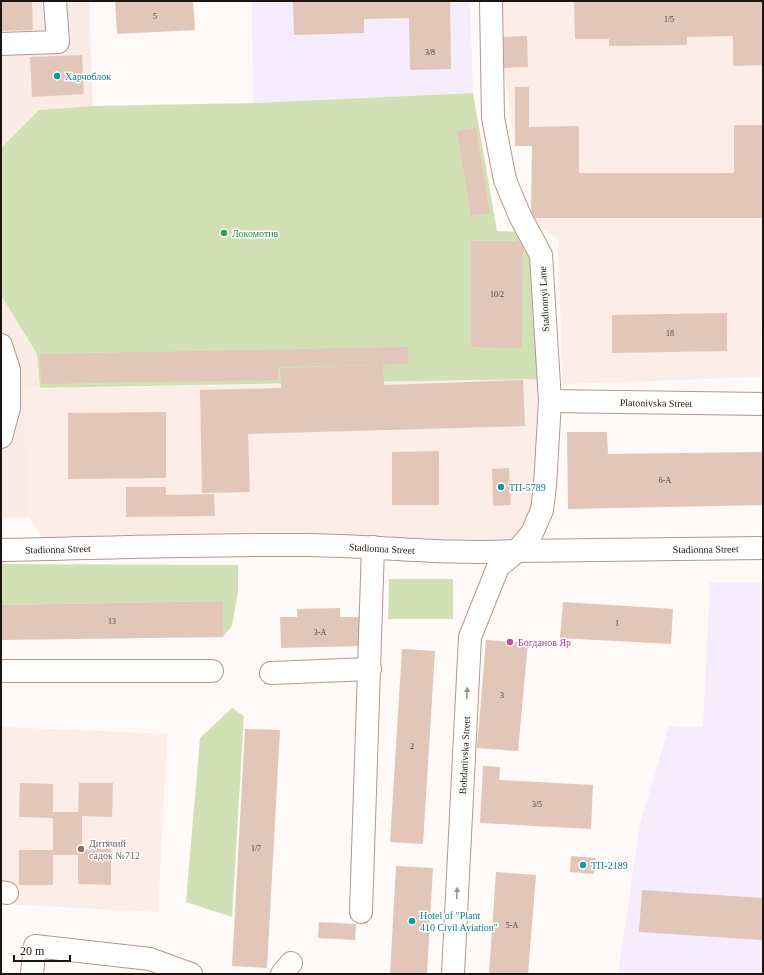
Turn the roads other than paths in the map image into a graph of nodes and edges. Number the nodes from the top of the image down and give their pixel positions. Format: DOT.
graph roads {
  1 [pos="55,1"];
  2 [pos="491,1"];
  3 [pos="1,44"];
  4 [pos="1,345"];
  5 [pos="550,401"];
  6 [pos="763,404"];
  7 [pos="1,437"];
  8 [pos="374,547"];
  9 [pos="763,548"];
  10 [pos="1,550"];
  11 [pos="517,551"];
  12 [pos="370,668"];
  13 [pos="1,671"];
  14 [pos="212,671"];
  15 [pos="271,673"];
  16 [pos="361,912"];
  17 [pos="150,966"];
  18 [pos="32,974"];
  19 [pos="191,974"];
  20 [pos="452,974"];
  1 -- 3 [label="street"];
  2 -- 5 [label="street, Stadionnyi Lane"];
  4 -- 7 [label="street"];
  5 -- 6 [label="street, Platonivska Street"];
  5 -- 11 [label="street, Stadionnyi Lane"];
  8 -- 10 [label="street, Stadionna Street"];
  8 -- 11 [label="street, Stadionna Street"];
  8 -- 12 [label="street"];
  9 -- 11 [label="street, Stadionna Street"];
  20 -- 11 [label="street, Bohdanivska Street, one-way"];
  12 -- 15 [label="street"];
  12 -- 16 [label="street"];
  13 -- 14 [label="street"];
  17 -- 18 [label="street"];
  17 -- 19 [label="street"];
}
